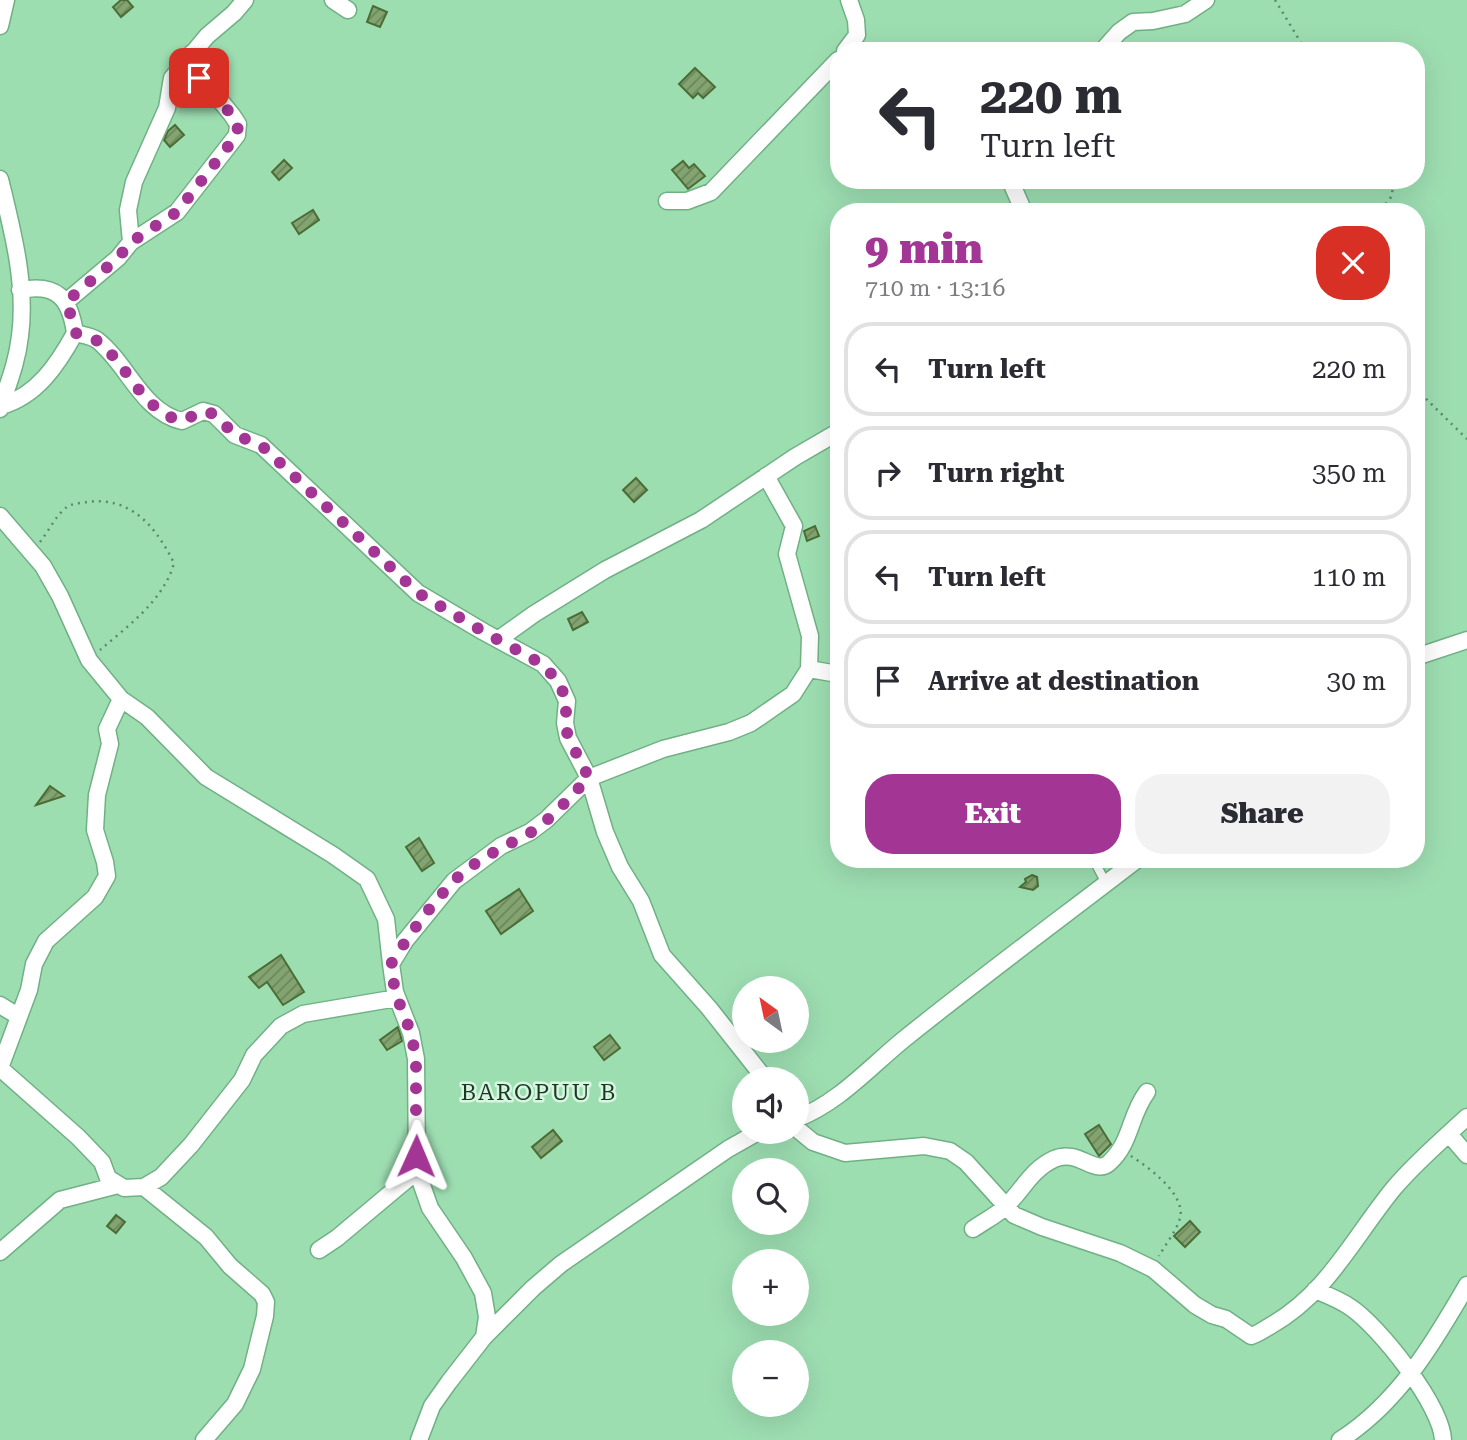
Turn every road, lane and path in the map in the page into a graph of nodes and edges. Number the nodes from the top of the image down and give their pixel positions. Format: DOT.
graph roads {
  1 [pos="6,0"];
  2 [pos="245,0"];
  3 [pos="332,0"];
  4 [pos="849,0"];
  5 [pos="1206,0"];
  6 [pos="1275,0"];
  7 [pos="348,10"];
  8 [pos="0,26"];
  9 [pos="852,42"];
  10 [pos="1110,42"];
  11 [pos="1301,42"];
  12 [pos="192,53"];
  13 [pos="830,68"];
  14 [pos="0,179"];
  15 [pos="667,201"];
  16 [pos="131,242"];
  17 [pos="20,290"];
  18 [pos="67,301"];
  19 [pos="75,333"];
  20 [pos="1425,398"];
  21 [pos="1,408"];
  22 [pos="830,437"];
  23 [pos="1467,439"];
  24 [pos="766,475"];
  25 [pos="0,517"];
  26 [pos="30,552"];
  27 [pos="499,639"];
  28 [pos="1467,640"];
  29 [pos="1425,654"];
  30 [pos="89,660"];
  31 [pos="809,668"];
  32 [pos="830,673"];
  33 [pos="121,699"];
  34 [pos="589,778"];
  35 [pos="1098,868"];
  36 [pos="1126,868"];
  37 [pos="1106,883"];
  38 [pos="391,964"];
  39 [pos="397,998"];
  40 [pos="0,1005"];
  41 [pos="18,1016"];
  42 [pos="756,1067"];
  43 [pos="0,1068"];
  44 [pos="1147,1092"];
  45 [pos="809,1114"];
  46 [pos="1467,1117"];
  47 [pos="1449,1134"];
  48 [pos="809,1139"];
  49 [pos="737,1144"];
  50 [pos="1123,1150"];
  51 [pos="1467,1155"];
  52 [pos="417,1171"];
  53 [pos="118,1185"];
  54 [pos="145,1187"];
  55 [pos="1005,1207"];
  56 [pos="972,1229"];
  57 [pos="318,1250"];
  58 [pos="0,1252"];
  59 [pos="1153,1269"];
  60 [pos="1467,1285"];
  61 [pos="1315,1290"];
  62 [pos="484,1337"];
  63 [pos="1410,1373"];
  64 [pos="204,1440"];
  65 [pos="419,1440"];
  66 [pos="1340,1440"];
  67 [pos="1443,1440"];
  1 -- 8 [label="street"];
  2 -- 12 [label="street"];
  3 -- 7 [label="street"];
  4 -- 9 [label="street"];
  5 -- 10 [label="street"];
  6 -- 11 [label="path"];
  12 -- 16 [label="street"];
  12 -- 16 [label="street"];
  13 -- 15 [label="street"];
  14 -- 17 [label="street"];
  16 -- 18 [label="street"];
  17 -- 18 [label="street"];
  17 -- 21 [label="street"];
  18 -- 19 [label="street"];
  19 -- 21 [label="street"];
  19 -- 27 [label="street"];
  20 -- 23 [label="path"];
  22 -- 24 [label="street"];
  24 -- 27 [label="street"];
  24 -- 31 [label="street"];
  25 -- 26 [label="street"];
  26 -- 30 [label="street"];
  26 -- 30 [label="path"];
  27 -- 34 [label="street"];
  28 -- 29 [label="street"];
  30 -- 33 [label="street"];
  31 -- 32 [label="street"];
  31 -- 34 [label="street"];
  33 -- 38 [label="street"];
  33 -- 41 [label="street"];
  34 -- 38 [label="street"];
  34 -- 42 [label="street"];
  35 -- 37 [label="lane"];
  36 -- 37 [label="street"];
  37 -- 45 [label="street"];
  38 -- 39 [label="street"];
  39 -- 52 [label="street"];
  39 -- 54 [label="street"];
  40 -- 41 [label="street"];
  41 -- 43 [label="street"];
  43 -- 53 [label="street"];
  44 -- 50 [label="street"];
  46 -- 47 [label="street"];
  47 -- 51 [label="street"];
  47 -- 61 [label="street"];
  48 -- 55 [label="street"];
  49 -- 62 [label="street"];
  50 -- 55 [label="street"];
  50 -- 59 [label="path"];
  52 -- 57 [label="street"];
  52 -- 62 [label="street"];
  53 -- 54 [label="street"];
  53 -- 58 [label="street"];
  54 -- 64 [label="street"];
  55 -- 56 [label="street"];
  55 -- 59 [label="street"];
  59 -- 61 [label="street"];
  60 -- 63 [label="street"];
  61 -- 63 [label="street"];
  62 -- 65 [label="street"];
  63 -- 66 [label="street"];
  63 -- 67 [label="street"];
}
